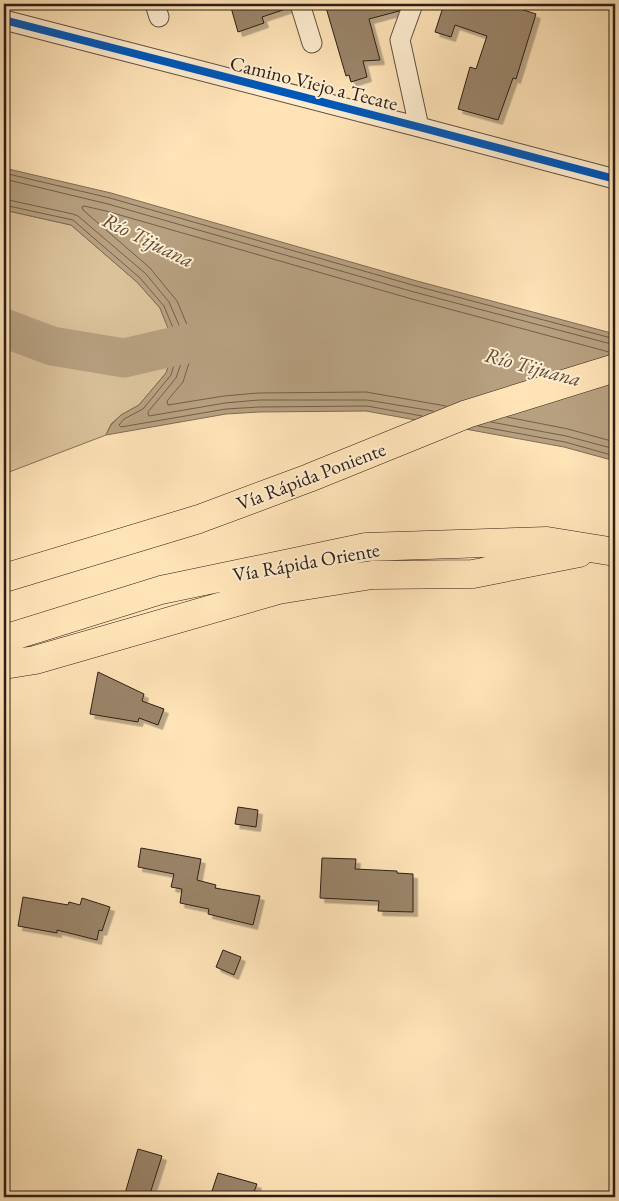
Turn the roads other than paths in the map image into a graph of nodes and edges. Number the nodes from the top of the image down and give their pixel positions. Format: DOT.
graph roads {
  1 [pos="300,4"];
  2 [pos="412,4"];
  3 [pos="4,20"];
  4 [pos="312,44"];
  5 [pos="419,127"];
  6 [pos="615,179"];
  7 [pos="615,368"];
  8 [pos="607,551"];
  9 [pos="4,578"];
  10 [pos="4,639"];
  11 [pos="4,665"];
  1 -- 4 [label="street"];
  2 -- 5 [label="street"];
  3 -- 5 [label="street, Camino Viejo a Tecate"];
  5 -- 6 [label="street, Camino Viejo a Tecate"];
  7 -- 9 [label="highway, Vía Rápida Poniente"];
  8 -- 10 [label="highway, Vía Rápida Oriente"];
  8 -- 11 [label="highway"];
}
